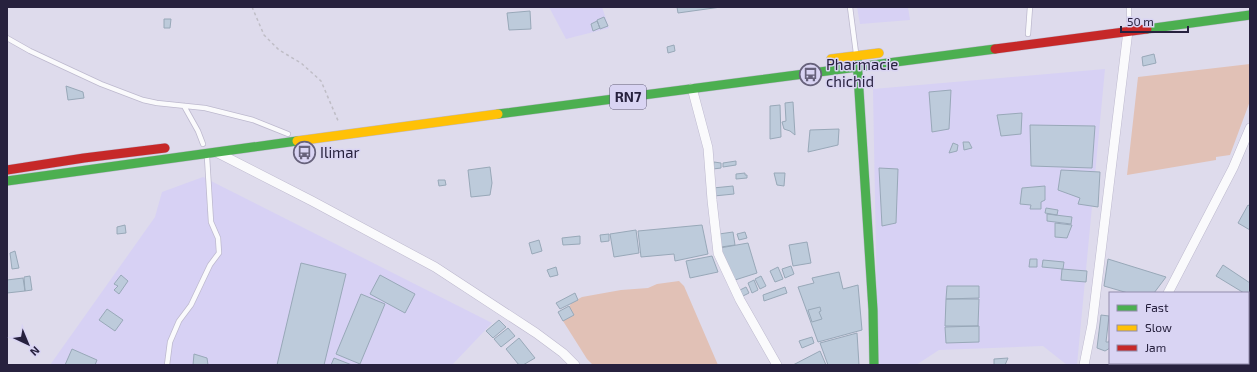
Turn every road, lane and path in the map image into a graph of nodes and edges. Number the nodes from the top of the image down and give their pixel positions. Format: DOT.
graph roads {
  1 [pos="252,7"];
  2 [pos="850,7"];
  3 [pos="1030,7"];
  4 [pos="1130,7"];
  5 [pos="1250,15"];
  6 [pos="1129,20"];
  7 [pos="1128,31"];
  8 [pos="1028,34"];
  9 [pos="7,38"];
  10 [pos="887,52"];
  11 [pos="856,56"];
  12 [pos="825,60"];
  13 [pos="857,67"];
  14 [pos="692,88"];
  15 [pos="184,106"];
  16 [pos="339,125"];
  17 [pos="1250,128"];
  18 [pos="303,131"];
  19 [pos="288,134"];
  20 [pos="257,137"];
  21 [pos="204,144"];
  22 [pos="174,148"];
  23 [pos="217,152"];
  24 [pos="206,154"];
  25 [pos="7,170"];
  26 [pos="7,181"];
  27 [pos="1169,292"];
  28 [pos="562,353"];
  29 [pos="167,365"];
  30 [pos="567,365"];
  31 [pos="575,365"];
  32 [pos="777,365"];
  33 [pos="874,365"];
  34 [pos="1084,365"];
  1 -- 16 [label="path"];
  2 -- 11 [label="lane"];
  3 -- 8 [label="lane"];
  4 -- 6 [label="lane"];
  5 -- 7 [label="main road, RN7"];
  7 -- 13 [label="main road, RN7"];
  7 -- 34 [label="street"];
  9 -- 15 [label="lane"];
  10 -- 11 [label="main road"];
  11 -- 12 [label="main road"];
  11 -- 13 [label="main road"];
  13 -- 14 [label="main road, RN7"];
  13 -- 33 [label="main road"];
  14 -- 23 [label="main road, RN7"];
  14 -- 32 [label="street"];
  15 -- 19 [label="lane"];
  15 -- 21 [label="lane"];
  17 -- 27 [label="street"];
  18 -- 19 [label="main road"];
  19 -- 20 [label="main road"];
  22 -- 25 [label="main road"];
  23 -- 24 [label="main road, RN7"];
  23 -- 28 [label="street"];
  24 -- 26 [label="main road, RN7"];
  24 -- 29 [label="lane"];
  28 -- 30 [label="street"];
  28 -- 31 [label="street"];
}
